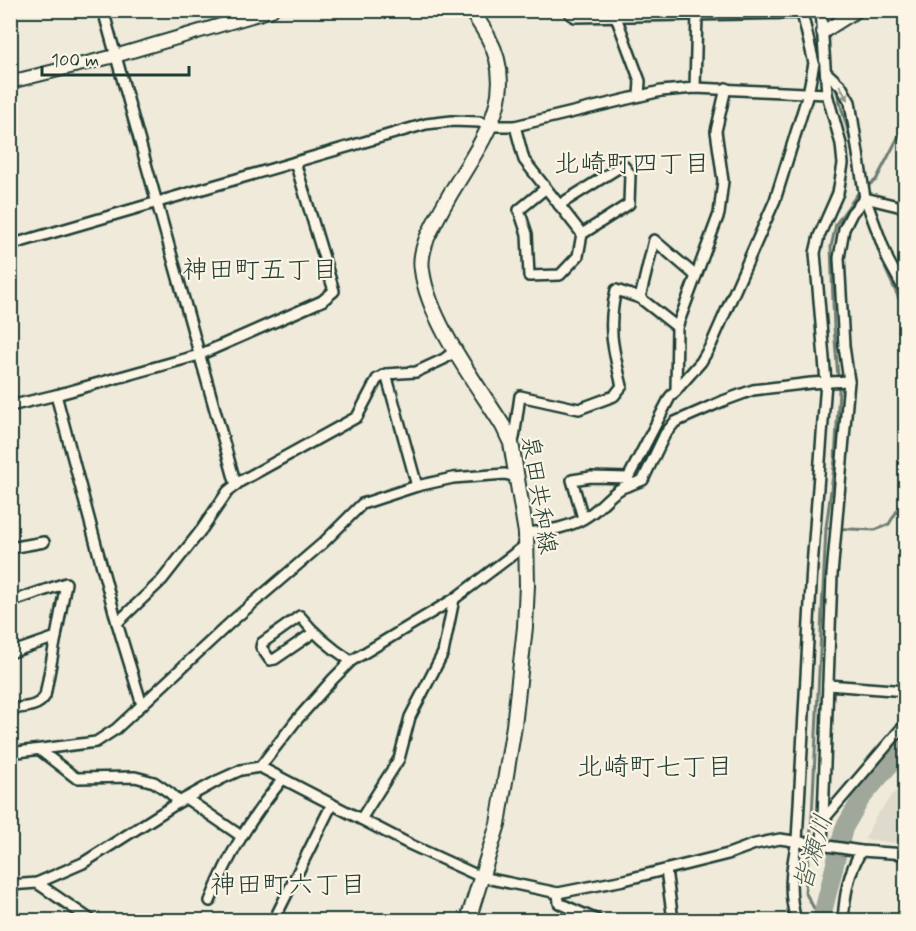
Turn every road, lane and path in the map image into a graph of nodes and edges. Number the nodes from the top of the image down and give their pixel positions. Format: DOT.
graph roads {
  1 [pos="103,10"];
  2 [pos="272,10"];
  3 [pos="470,10"];
  4 [pos="569,10"];
  5 [pos="821,10"];
  6 [pos="858,10"];
  7 [pos="697,13"];
  8 [pos="616,17"];
  9 [pos="823,32"];
  10 [pos="116,56"];
  11 [pos="826,72"];
  12 [pos="10,82"];
  13 [pos="695,88"];
  14 [pos="726,88"];
  15 [pos="807,94"];
  16 [pos="827,94"];
  17 [pos="639,96"];
  18 [pos="854,120"];
  19 [pos="490,126"];
  20 [pos="515,126"];
  21 [pos="836,126"];
  22 [pos="295,162"];
  23 [pos="546,188"];
  24 [pos="865,198"];
  25 [pos="156,203"];
  26 [pos="559,205"];
  27 [pos="906,208"];
  28 [pos="582,234"];
  29 [pos="10,245"];
  30 [pos="696,276"];
  31 [pos="906,293"];
  32 [pos="640,298"];
  33 [pos="676,327"];
  34 [pos="456,350"];
  35 [pos="199,355"];
  36 [pos="386,374"];
  37 [pos="826,382"];
  38 [pos="846,382"];
  39 [pos="676,390"];
  40 [pos="56,395"];
  41 [pos="10,406"];
  42 [pos="511,443"];
  43 [pos="516,477"];
  44 [pos="629,482"];
  45 [pos="236,485"];
  46 [pos="417,486"];
  47 [pos="583,519"];
  48 [pos="527,538"];
  49 [pos="44,542"];
  50 [pos="10,548"];
  51 [pos="454,599"];
  52 [pos="10,602"];
  53 [pos="117,623"];
  54 [pos="314,633"];
  55 [pos="56,637"];
  56 [pos="10,654"];
  57 [pos="351,661"];
  58 [pos="828,685"];
  59 [pos="906,691"];
  60 [pos="142,705"];
  61 [pos="10,709"];
  62 [pos="906,723"];
  63 [pos="41,751"];
  64 [pos="10,753"];
  65 [pos="260,767"];
  66 [pos="282,780"];
  67 [pos="183,800"];
  68 [pos="332,804"];
  69 [pos="361,819"];
  70 [pos="824,819"];
  71 [pos="241,836"];
  72 [pos="799,842"];
  73 [pos="822,845"];
  74 [pos="857,850"];
  75 [pos="906,854"];
  76 [pos="666,870"];
  77 [pos="481,877"];
  78 [pos="37,883"];
  79 [pos="10,885"];
  80 [pos="558,893"];
  81 [pos="210,901"];
  82 [pos="90,921"];
  83 [pos="274,921"];
  84 [pos="468,921"];
  85 [pos="597,921"];
  86 [pos="673,921"];
  87 [pos="796,921"];
  88 [pos="843,921"];
  1 -- 10 [label="street"];
  2 -- 10 [label="street"];
  3 -- 19 [label="main road, 泉田共和線"];
  4 -- 8 [label="street"];
  5 -- 9 [label="street"];
  6 -- 9 [label="street"];
  7 -- 8 [label="street"];
  7 -- 13 [label="street"];
  7 -- 15 [label="street"];
  8 -- 17 [label="street"];
  9 -- 11 [label="street"];
  10 -- 12 [label="street"];
  10 -- 25 [label="street"];
  11 -- 16 [label="street"];
  11 -- 18 [label="street, one-way"];
  13 -- 14 [label="street"];
  13 -- 17 [label="street"];
  14 -- 15 [label="street"];
  14 -- 30 [label="street"];
  15 -- 16 [label="street"];
  15 -- 39 [label="street"];
  16 -- 21 [label="street"];
  17 -- 20 [label="street"];
  18 -- 21 [label="street"];
  18 -- 24 [label="street"];
  19 -- 20 [label="street"];
  19 -- 22 [label="street"];
  19 -- 34 [label="main road, 泉田共和線"];
  20 -- 23 [label="street"];
  21 -- 37 [label="street"];
  22 -- 25 [label="street"];
  22 -- 35 [label="street"];
  23 -- 26 [label="street"];
  23 -- 28 [label="street"];
  24 -- 27 [label="street"];
  24 -- 31 [label="street"];
  24 -- 38 [label="street"];
  25 -- 29 [label="street"];
  25 -- 35 [label="street"];
  26 -- 28 [label="street"];
  26 -- 28 [label="street"];
  30 -- 32 [label="street"];
  30 -- 33 [label="street"];
  32 -- 33 [label="street"];
  32 -- 42 [label="street"];
  33 -- 39 [label="street"];
  34 -- 36 [label="street"];
  34 -- 42 [label="main road, 泉田共和線"];
  35 -- 40 [label="street"];
  35 -- 45 [label="street"];
  36 -- 45 [label="street"];
  36 -- 46 [label="street"];
  37 -- 38 [label="street"];
  37 -- 44 [label="street"];
  37 -- 72 [label="street"];
  38 -- 58 [label="street"];
  39 -- 44 [label="street"];
  40 -- 41 [label="street"];
  40 -- 53 [label="street"];
  42 -- 43 [label="main road, 泉田共和線"];
  43 -- 46 [label="street"];
  43 -- 48 [label="main road, 泉田共和線"];
  44 -- 47 [label="street"];
  44 -- 47 [label="street"];
  45 -- 53 [label="street"];
  46 -- 60 [label="street"];
  47 -- 48 [label="street"];
  48 -- 51 [label="street"];
  48 -- 77 [label="main road, 泉田共和線"];
  49 -- 50 [label="street"];
  51 -- 57 [label="street"];
  51 -- 69 [label="street"];
  52 -- 55 [label="street"];
  53 -- 60 [label="street"];
  54 -- 54 [label="street"];
  54 -- 57 [label="street"];
  55 -- 56 [label="street"];
  55 -- 61 [label="street"];
  57 -- 65 [label="street"];
  58 -- 59 [label="street"];
  58 -- 70 [label="street"];
  60 -- 63 [label="street"];
  62 -- 70 [label="street"];
  63 -- 64 [label="street"];
  63 -- 67 [label="street"];
  65 -- 66 [label="street"];
  65 -- 67 [label="street"];
  66 -- 68 [label="street"];
  66 -- 71 [label="street"];
  67 -- 71 [label="street"];
  67 -- 78 [label="street"];
  68 -- 69 [label="street"];
  68 -- 83 [label="street"];
  69 -- 77 [label="street"];
  70 -- 73 [label="street"];
  71 -- 81 [label="street"];
  72 -- 73 [label="street"];
  72 -- 76 [label="street"];
  72 -- 87 [label="street"];
  73 -- 74 [label="street"];
  74 -- 75 [label="street"];
  74 -- 88 [label="street"];
  76 -- 80 [label="street"];
  76 -- 86 [label="street"];
  77 -- 80 [label="street"];
  77 -- 84 [label="main road, 泉田共和線"];
  78 -- 79 [label="street"];
  78 -- 82 [label="street"];
  80 -- 85 [label="street"];
}
